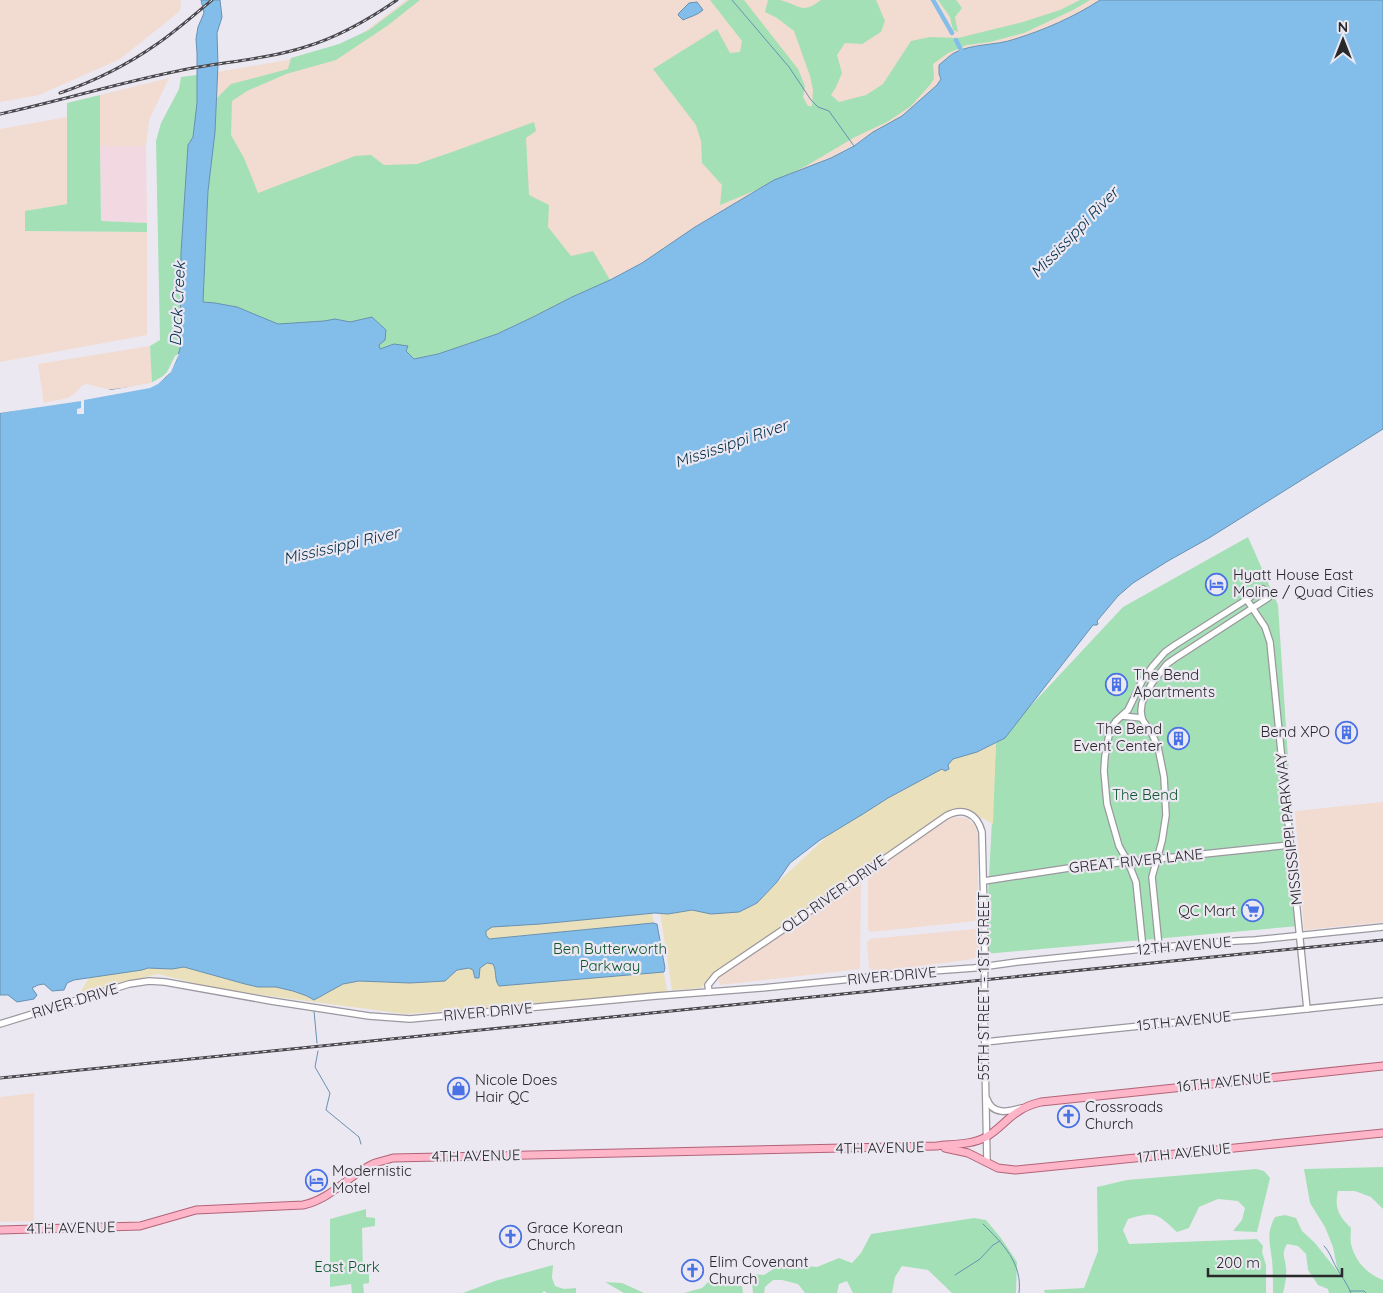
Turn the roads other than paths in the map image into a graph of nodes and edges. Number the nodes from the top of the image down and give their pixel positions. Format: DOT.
graph roads {
  1 [pos="1263,589"];
  2 [pos="1268,598"];
  3 [pos="1247,600"];
  4 [pos="1252,608"];
  5 [pos="1122,716"];
  6 [pos="1142,718"];
  7 [pos="971,815"];
  8 [pos="1290,846"];
  9 [pos="1157,859"];
  10 [pos="1128,862"];
  11 [pos="984,881"];
  12 [pos="1383,927"];
  13 [pos="1300,936"];
  14 [pos="1159,948"];
  15 [pos="1143,949"];
  16 [pos="984,967"];
  17 [pos="709,992"];
  18 [pos="1383,1001"];
  19 [pos="1307,1009"];
  20 [pos="0,1024"];
  21 [pos="985,1042"];
  22 [pos="1383,1066"];
  23 [pos="985,1092"];
  24 [pos="1026,1107"];
  25 [pos="1383,1134"];
  26 [pos="986,1137"];
  27 [pos="937,1146"];
  28 [pos="987,1162"];
  29 [pos="0,1230"];
  1 -- 3 [label="street"];
  2 -- 4 [label="street"];
  3 -- 4 [label="street, MISSISSIPPI PARKWAY"];
  3 -- 5 [label="street"];
  4 -- 6 [label="street"];
  4 -- 8 [label="street, MISSISSIPPI PARKWAY"];
  5 -- 6 [label="street"];
  5 -- 10 [label="street"];
  6 -- 9 [label="street"];
  7 -- 11 [label="street, 55TH STREET - 1ST STREET"];
  7 -- 17 [label="street, OLD RIVER DRIVE"];
  8 -- 9 [label="street, GREAT RIVER LANE"];
  8 -- 13 [label="street, MISSISSIPPI PARKWAY"];
  9 -- 10 [label="street, GREAT RIVER LANE"];
  9 -- 14 [label="street"];
  10 -- 11 [label="street, GREAT RIVER LANE"];
  10 -- 15 [label="street"];
  11 -- 16 [label="street, 55TH STREET - 1ST STREET"];
  12 -- 13 [label="street, 12TH AVENUE"];
  13 -- 14 [label="street, 12TH AVENUE"];
  13 -- 19 [label="street, MISSISSIPPI PARKWAY"];
  14 -- 15 [label="street, 12TH AVENUE"];
  15 -- 16 [label="street, 12TH AVENUE"];
  16 -- 17 [label="street, RIVER DRIVE"];
  16 -- 21 [label="street, 55TH STREET - 1ST STREET"];
  17 -- 20 [label="street, RIVER DRIVE"];
  18 -- 19 [label="street, 15TH AVENUE"];
  19 -- 21 [label="street, 15TH AVENUE"];
  21 -- 23 [label="street, 55TH STREET - 1ST STREET"];
  22 -- 24 [label="main road, 16TH AVENUE"];
  23 -- 24 [label="street"];
  23 -- 26 [label="street, 55TH STREET - 1ST STREET"];
  24 -- 26 [label="main road, 16TH AVENUE"];
  25 -- 28 [label="main road, 17TH AVENUE"];
  26 -- 27 [label="main road, 4TH AVENUE"];
  26 -- 28 [label="street, 55TH STREET - 1ST STREET"];
  27 -- 28 [label="main road, 4TH AVENUE"];
  27 -- 29 [label="main road, 4TH AVENUE"];
}
